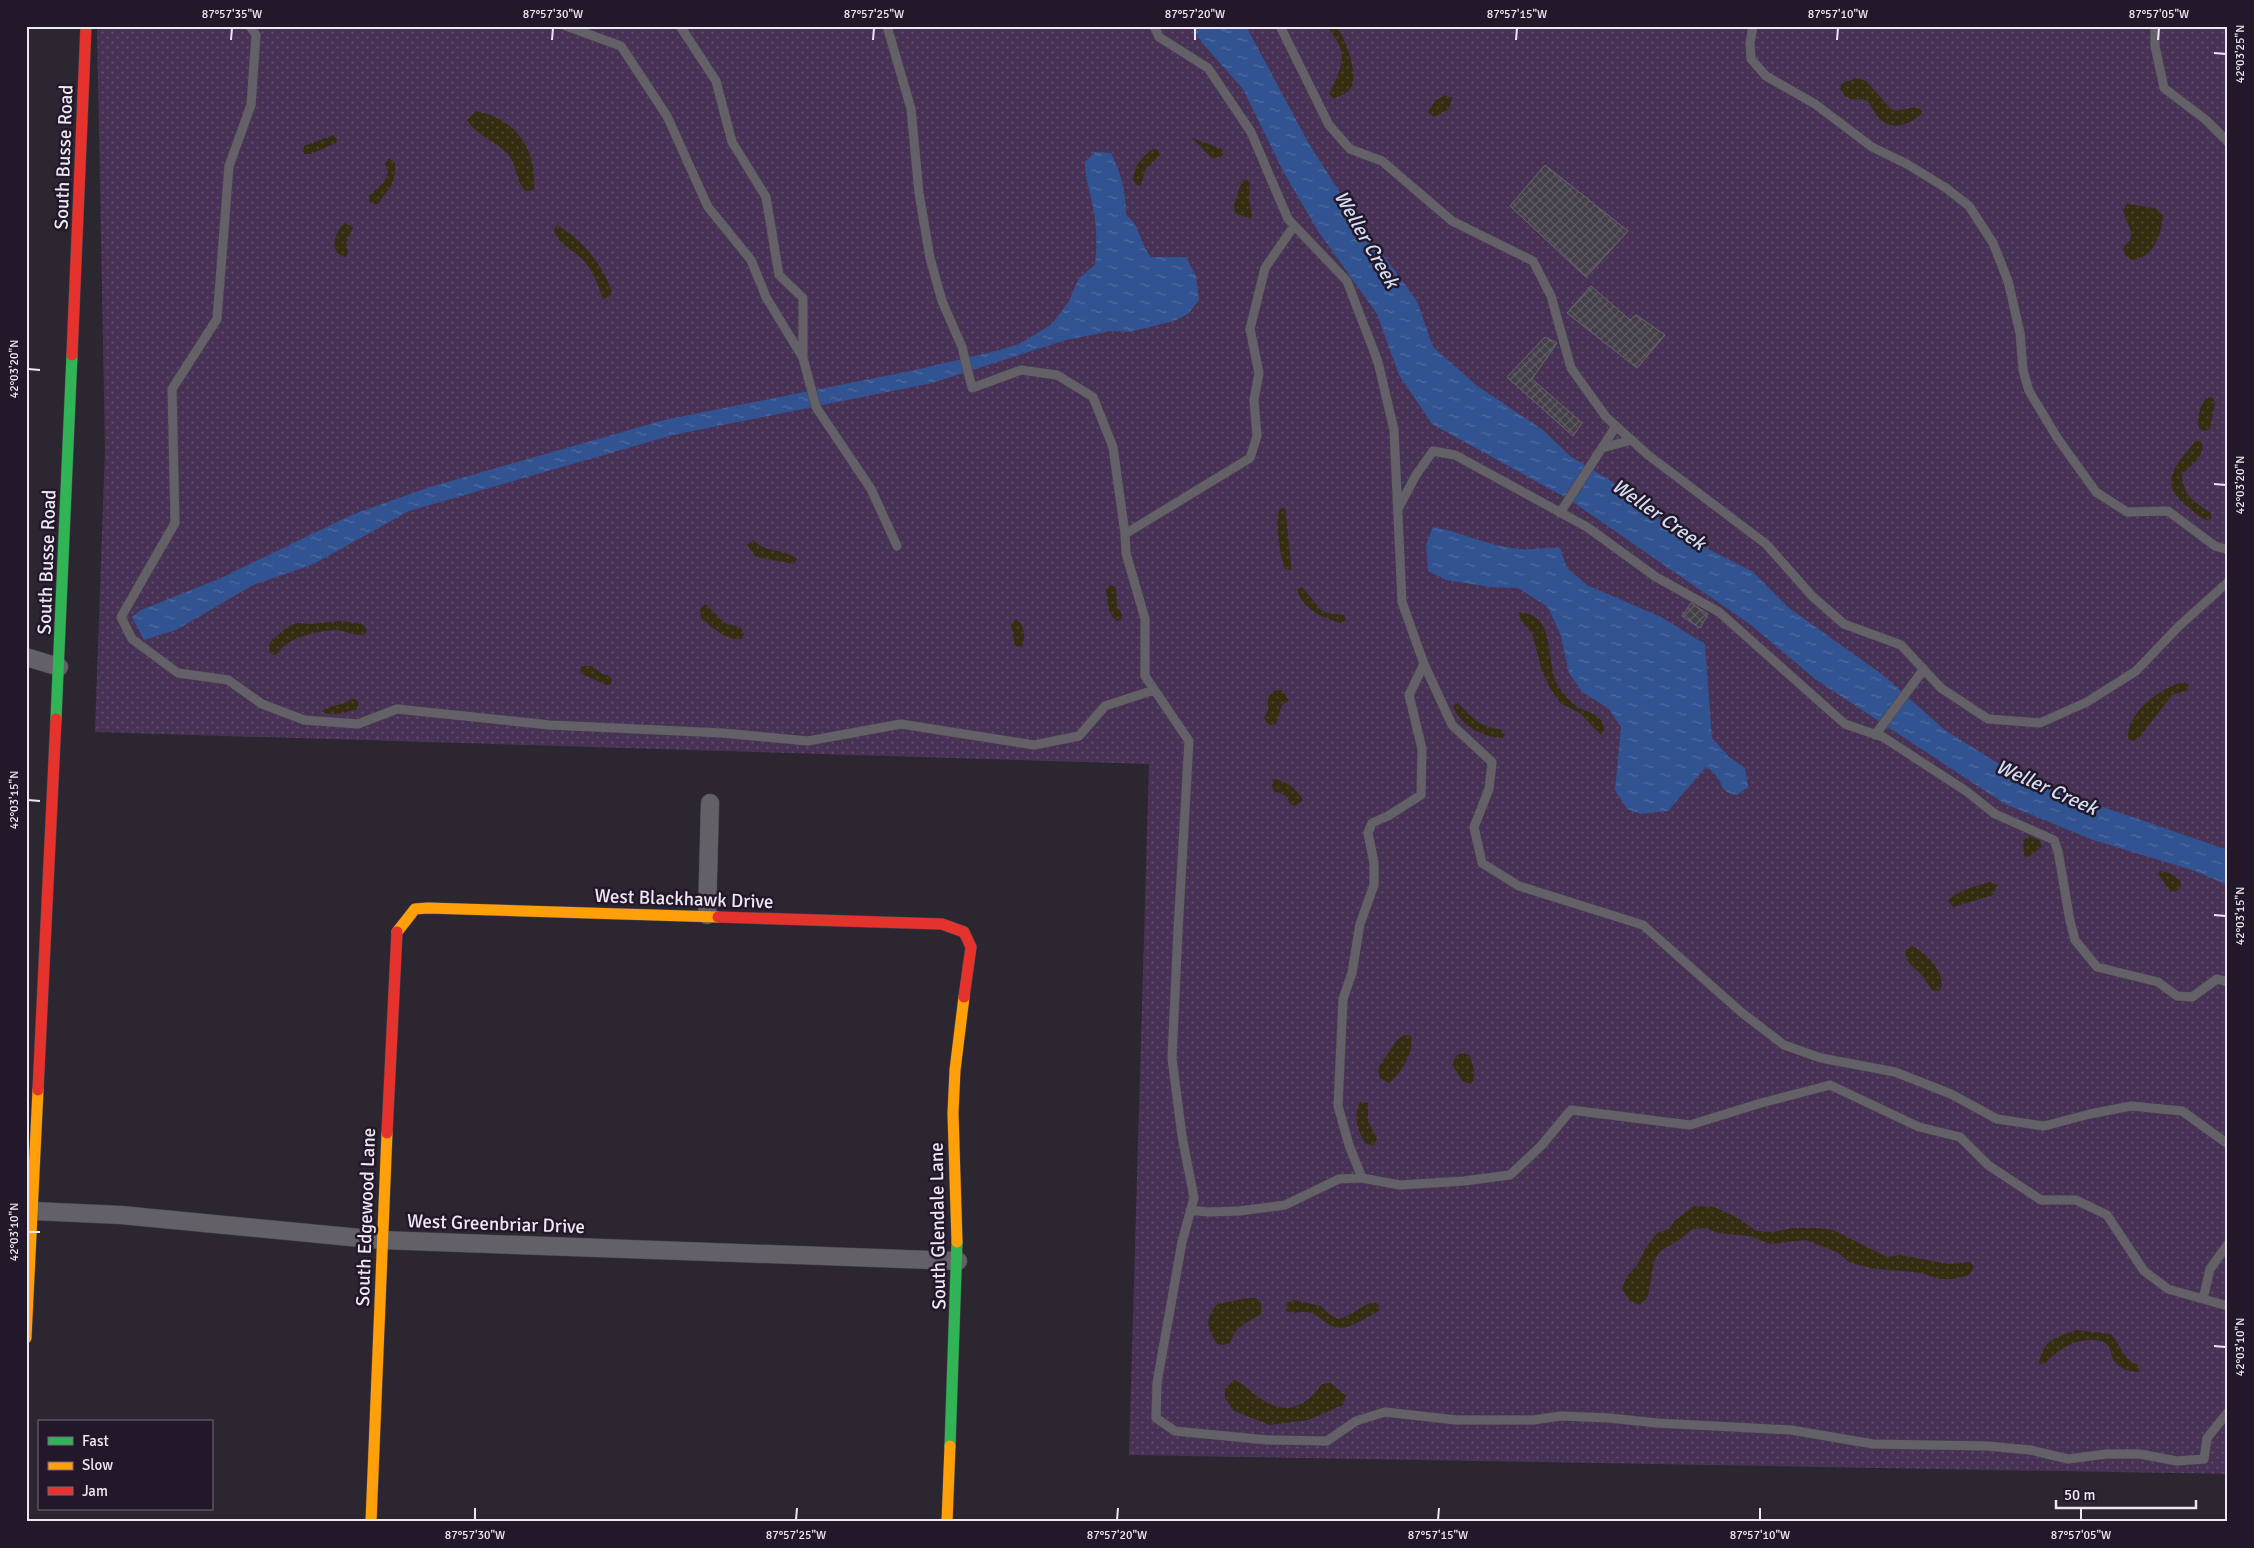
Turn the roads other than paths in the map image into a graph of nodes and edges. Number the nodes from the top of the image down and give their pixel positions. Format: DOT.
graph roads {
  1 [pos="86,26"];
  2 [pos="250,26"];
  3 [pos="566,26"];
  4 [pos="680,26"];
  5 [pos="887,26"];
  6 [pos="1154,26"];
  7 [pos="1280,26"];
  8 [pos="1753,26"];
  9 [pos="2155,26"];
  10 [pos="2228,142"];
  11 [pos="1294,226"];
  12 [pos="804,358"];
  13 [pos="1616,426"];
  14 [pos="1632,440"];
  15 [pos="1600,452"];
  16 [pos="1397,512"];
  17 [pos="1560,513"];
  18 [pos="1126,534"];
  19 [pos="897,546"];
  20 [pos="2228,550"];
  21 [pos="2228,582"];
  22 [pos="26,657"];
  23 [pos="1424,664"];
  24 [pos="59,667"];
  25 [pos="1924,670"];
  26 [pos="1154,690"];
  27 [pos="1878,732"];
  28 [pos="710,803"];
  29 [pos="707,915"];
  30 [pos="406,918"];
  31 [pos="964,932"];
  32 [pos="2228,982"];
  33 [pos="2228,1144"];
  34 [pos="1362,1178"];
  35 [pos="1190,1210"];
  36 [pos="33,1211"];
  37 [pos="381,1240"];
  38 [pos="2228,1244"];
  39 [pos="958,1261"];
  40 [pos="2203,1299"];
  41 [pos="2228,1306"];
  42 [pos="26,1338"];
  43 [pos="2228,1412"];
  44 [pos="371,1522"];
  45 [pos="947,1522"];
  1 -- 24 [label="street, South Busse Road"];
  2 -- 26 [label="lane"];
  3 -- 12 [label="lane"];
  4 -- 12 [label="lane"];
  5 -- 18 [label="lane"];
  6 -- 11 [label="lane"];
  7 -- 13 [label="lane"];
  8 -- 20 [label="lane"];
  9 -- 10 [label="lane"];
  11 -- 16 [label="lane"];
  11 -- 18 [label="lane"];
  12 -- 19 [label="lane"];
  13 -- 14 [label="lane"];
  13 -- 15 [label="lane"];
  14 -- 15 [label="lane"];
  14 -- 25 [label="lane"];
  15 -- 17 [label="lane"];
  16 -- 17 [label="lane"];
  16 -- 23 [label="lane"];
  17 -- 27 [label="lane"];
  18 -- 26 [label="lane"];
  21 -- 25 [label="lane"];
  22 -- 24 [label="street"];
  23 -- 33 [label="lane"];
  23 -- 34 [label="lane"];
  24 -- 36 [label="street, South Busse Road"];
  25 -- 27 [label="lane"];
  26 -- 35 [label="lane"];
  27 -- 32 [label="lane"];
  28 -- 29 [label="street"];
  29 -- 30 [label="street, West Blackhawk Drive"];
  29 -- 31 [label="street, West Blackhawk Drive"];
  30 -- 37 [label="street, South Edgewood Lane"];
  31 -- 39 [label="street, South Glendale Lane"];
  34 -- 35 [label="lane"];
  34 -- 40 [label="lane"];
  35 -- 43 [label="lane"];
  36 -- 37 [label="street, West Greenbriar Drive"];
  36 -- 42 [label="street, South Busse Road"];
  37 -- 39 [label="street, West Greenbriar Drive"];
  37 -- 44 [label="street, South Edgewood Lane"];
  38 -- 40 [label="lane"];
  39 -- 45 [label="street, South Glendale Lane"];
  40 -- 41 [label="lane"];
}
